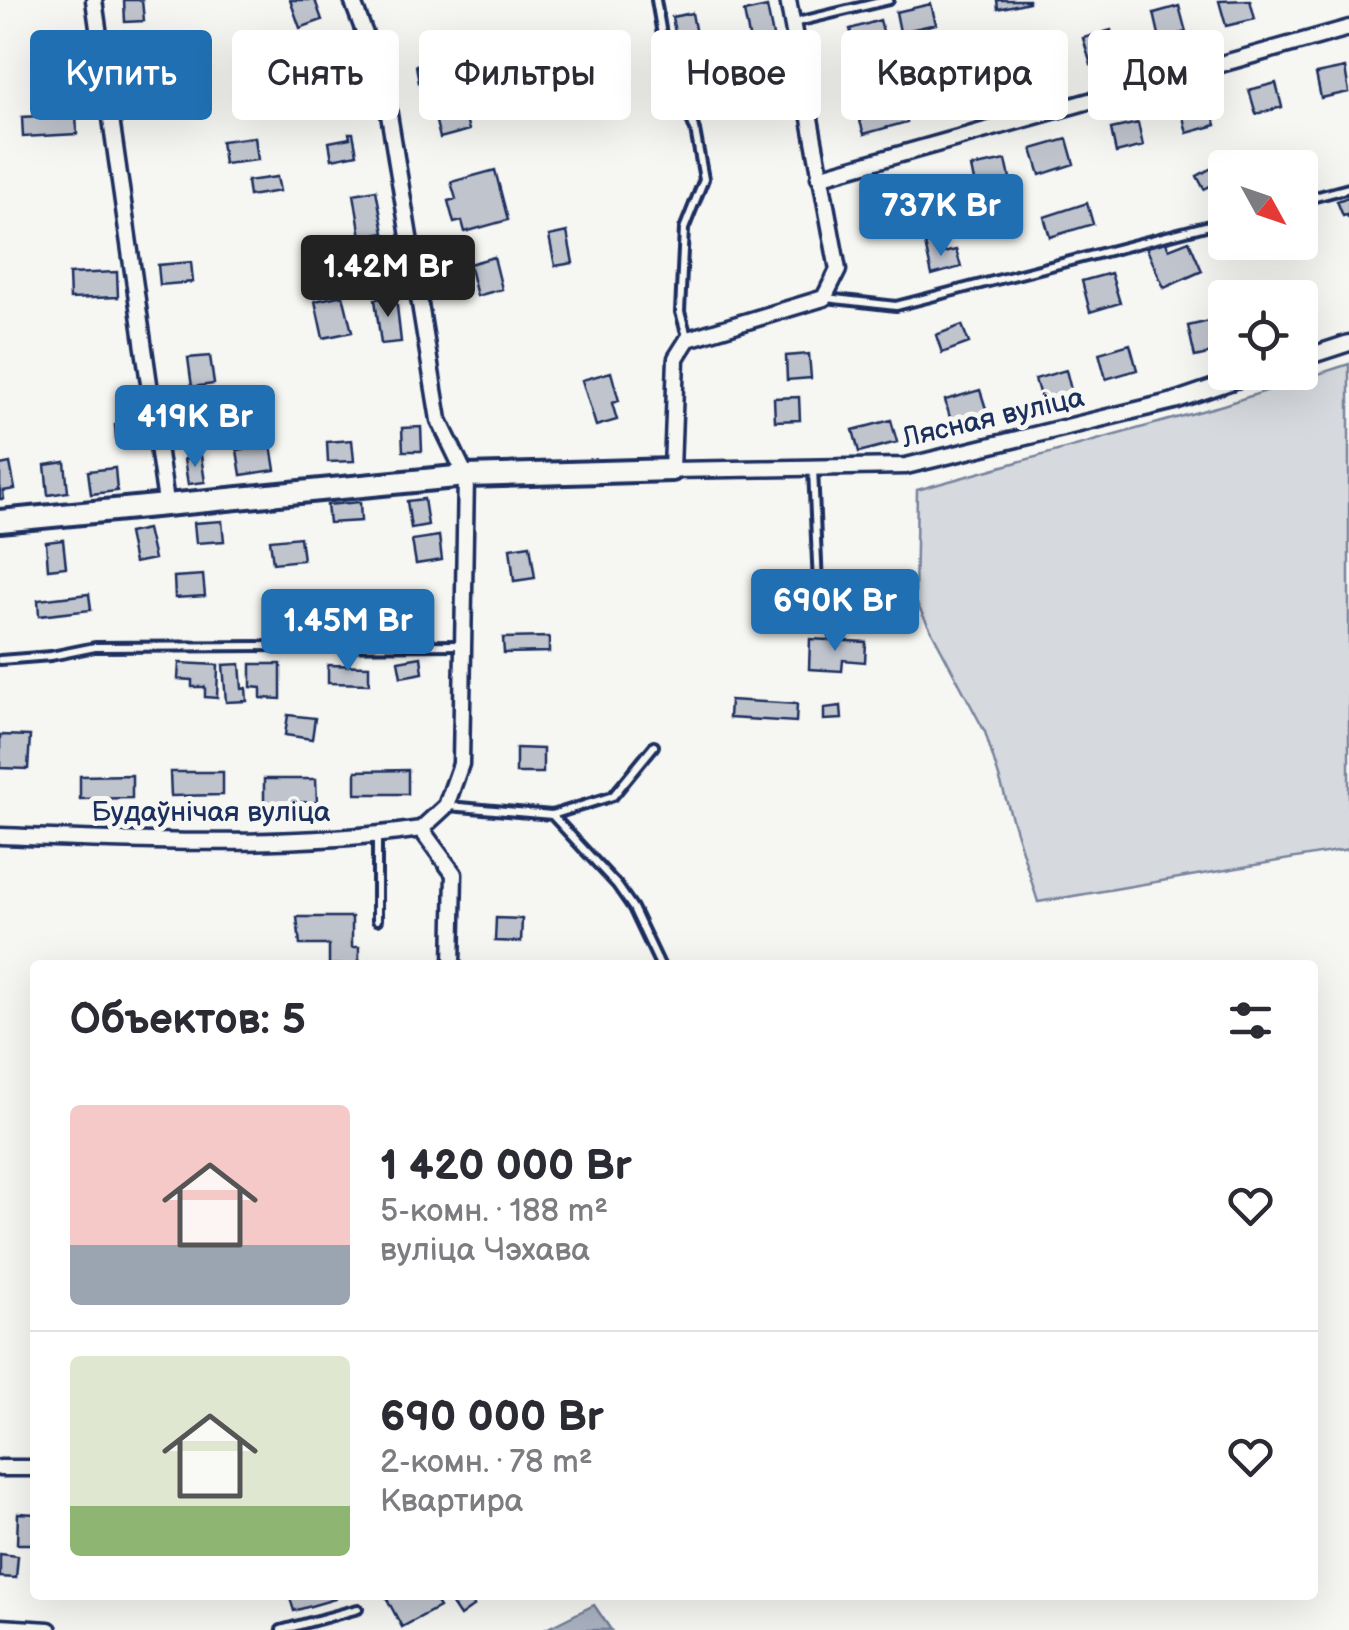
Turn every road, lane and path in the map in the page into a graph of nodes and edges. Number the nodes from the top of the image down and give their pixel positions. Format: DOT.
graph roads {
  1 [pos="94,0"];
  2 [pos="352,0"];
  3 [pos="656,0"];
  4 [pos="788,0"];
  5 [pos="889,0"];
  6 [pos="792,24"];
  7 [pos="1349,28"];
  8 [pos="819,177"];
  9 [pos="1349,188"];
  10 [pos="1318,196"];
  11 [pos="1208,225"];
  12 [pos="824,298"];
  13 [pos="688,339"];
  14 [pos="1349,343"];
  15 [pos="1318,353"];
  16 [pos="1208,389"];
  17 [pos="812,468"];
  18 [pos="672,470"];
  19 [pos="466,476"];
  20 [pos="166,502"];
  21 [pos="0,521"];
  22 [pos="818,586"];
  23 [pos="464,644"];
  24 [pos="0,660"];
  25 [pos="654,746"];
  26 [pos="446,806"];
  27 [pos="552,815"];
  28 [pos="422,829"];
  29 [pos="377,835"];
  30 [pos="0,836"];
  31 [pos="377,920"];
  32 [pos="452,960"];
  33 [pos="658,960"];
  34 [pos="0,1468"];
  35 [pos="30,1468"];
  36 [pos="358,1610"];
  37 [pos="0,1627"];
  38 [pos="49,1630"];
  39 [pos="281,1630"];
  1 -- 20 [label="street"];
  2 -- 19 [label="street"];
  3 -- 13 [label="lane"];
  4 -- 6 [label="street"];
  5 -- 6 [label="lane"];
  6 -- 8 [label="street"];
  7 -- 8 [label="street"];
  8 -- 12 [label="street"];
  9 -- 10 [label="lane"];
  11 -- 12 [label="lane"];
  12 -- 13 [label="street"];
  13 -- 18 [label="street"];
  14 -- 15 [label="street"];
  16 -- 17 [label="street, Лясная вуліца"];
  17 -- 18 [label="street, Лясная вуліца"];
  17 -- 22 [label="lane"];
  18 -- 19 [label="street"];
  19 -- 20 [label="street"];
  19 -- 23 [label="street"];
  20 -- 21 [label="street"];
  23 -- 24 [label="lane"];
  23 -- 26 [label="street"];
  25 -- 27 [label="lane"];
  26 -- 27 [label="lane"];
  26 -- 28 [label="street"];
  27 -- 33 [label="lane"];
  28 -- 29 [label="street, Будаўнічая вуліца"];
  28 -- 32 [label="street"];
  29 -- 30 [label="street, Будаўнічая вуліца"];
  29 -- 31 [label="lane"];
  34 -- 35 [label="street"];
  36 -- 39 [label="lane"];
  37 -- 38 [label="street"];
}
